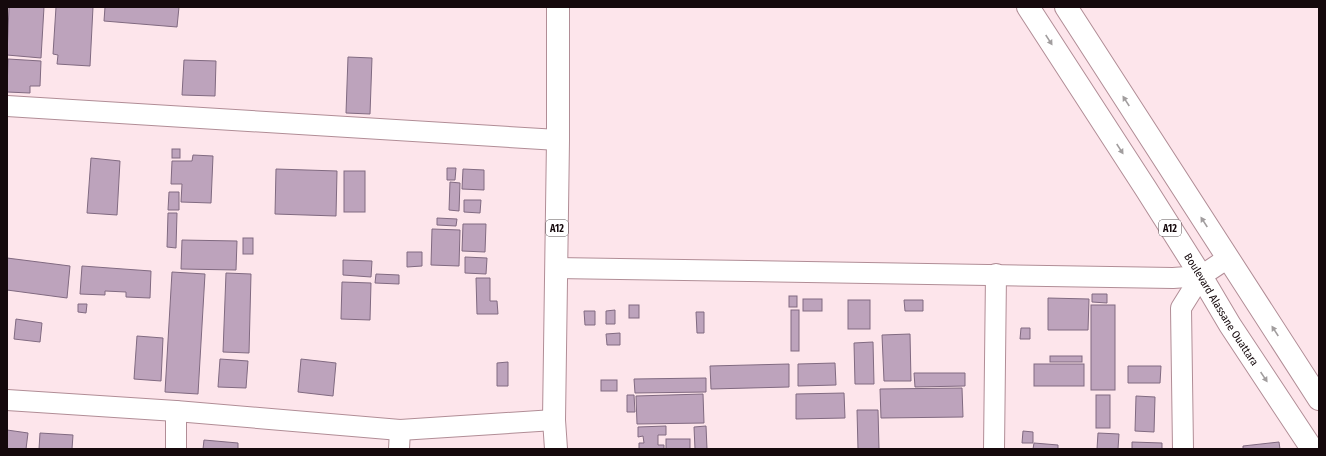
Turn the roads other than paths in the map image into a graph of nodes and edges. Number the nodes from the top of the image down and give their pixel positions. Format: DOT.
graph roads {
  1 [pos="558,7"];
  2 [pos="1028,7"];
  3 [pos="1066,7"];
  4 [pos="7,106"];
  5 [pos="558,140"];
  6 [pos="1228,258"];
  7 [pos="556,268"];
  8 [pos="996,274"];
  9 [pos="1201,276"];
  10 [pos="1319,399"];
  11 [pos="7,400"];
  12 [pos="176,411"];
  13 [pos="554,420"];
  14 [pos="400,440"];
  15 [pos="176,449"];
  16 [pos="556,449"];
  17 [pos="994,449"];
  18 [pos="1183,449"];
  19 [pos="1312,449"];
  1 -- 5 [label="main road, A12"];
  2 -- 9 [label="main road, Boulevard Alassane Ouattara / A12, one-way"];
  6 -- 3 [label="main road, one-way"];
  4 -- 5 [label="street"];
  5 -- 7 [label="main road, A12"];
  6 -- 9 [label="street"];
  10 -- 6 [label="main road, one-way"];
  7 -- 8 [label="street"];
  7 -- 13 [label="main road, A12"];
  8 -- 9 [label="street"];
  8 -- 17 [label="street"];
  9 -- 18 [label="street"];
  9 -- 19 [label="main road, Boulevard Alassane Ouattara / A12, one-way"];
  11 -- 12 [label="street"];
  12 -- 14 [label="street"];
  12 -- 15 [label="street"];
  13 -- 14 [label="street"];
  13 -- 16 [label="main road, A12"];
}
